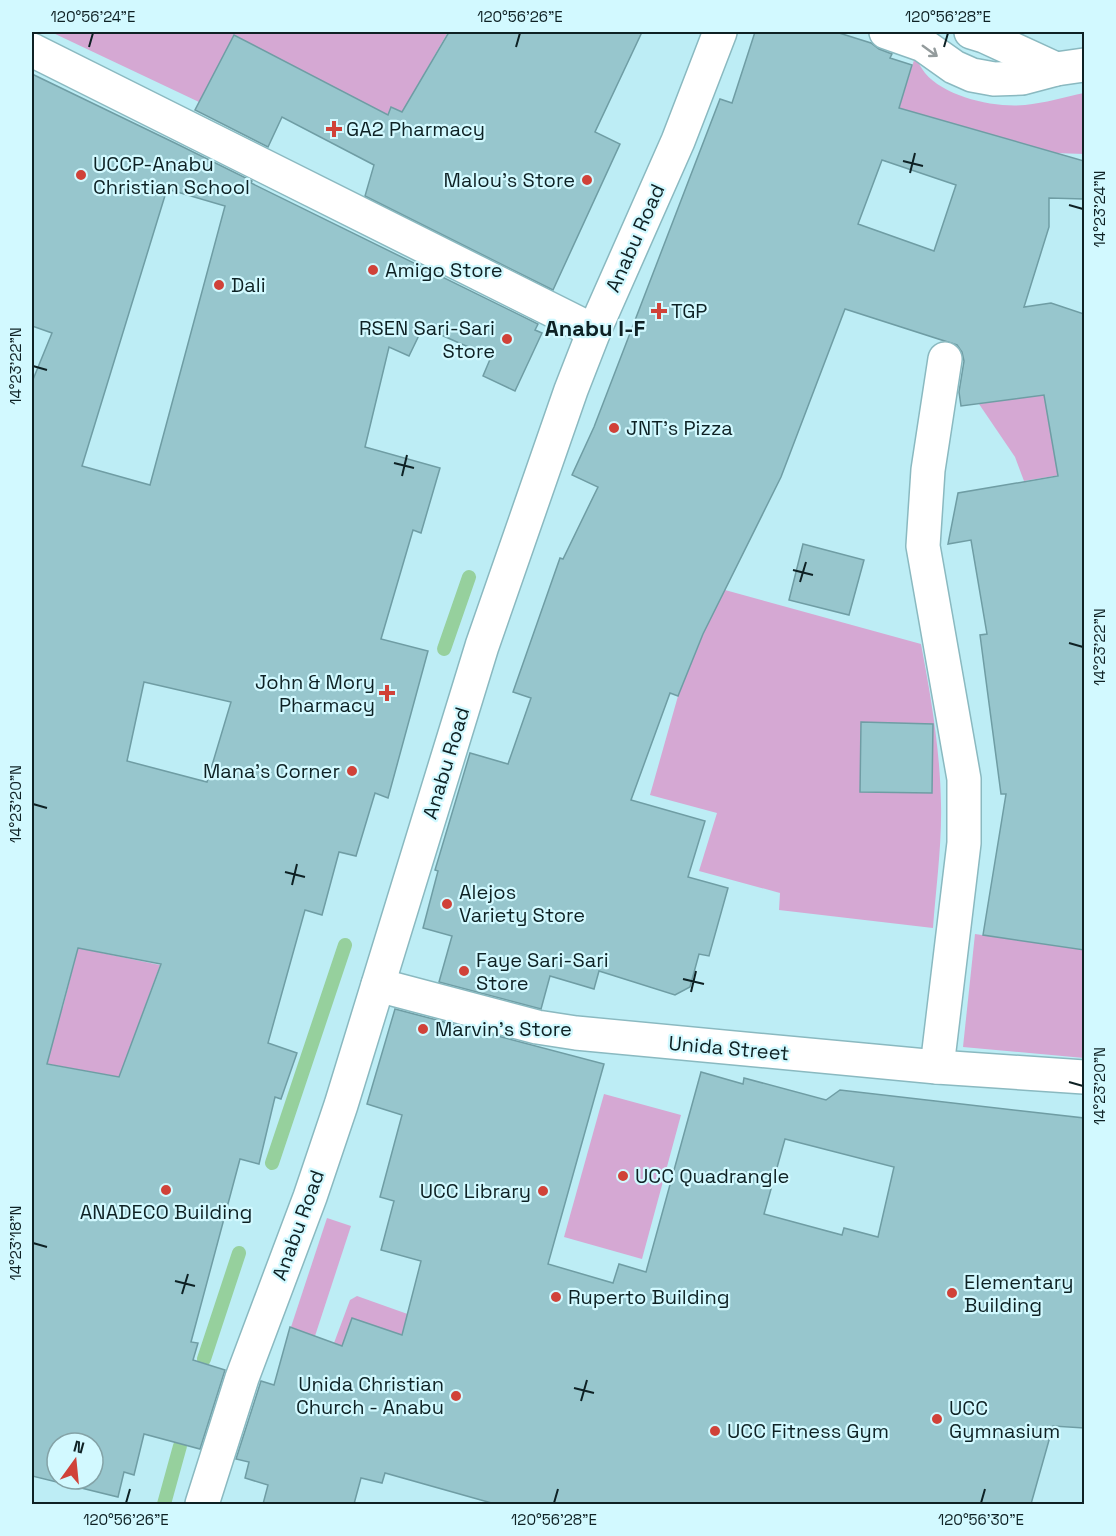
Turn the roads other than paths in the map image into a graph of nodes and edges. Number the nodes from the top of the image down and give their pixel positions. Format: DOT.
graph roads {
  1 [pos="720,32"];
  2 [pos="886,32"];
  3 [pos="971,32"];
  4 [pos="32,50"];
  5 [pos="1070,67"];
  6 [pos="594,331"];
  7 [pos="945,359"];
  8 [pos="378,985"];
  9 [pos="937,1067"];
  10 [pos="1084,1077"];
  11 [pos="202,1504"];
  1 -- 6 [label="street, Anabu Road"];
  2 -- 5 [label="street, one-way"];
  3 -- 5 [label="street"];
  4 -- 6 [label="street"];
  6 -- 8 [label="street, Anabu Road"];
  7 -- 9 [label="street"];
  8 -- 9 [label="street, Unida Street"];
  8 -- 11 [label="street, Anabu Road"];
  9 -- 10 [label="street, Unida Street"];
}
